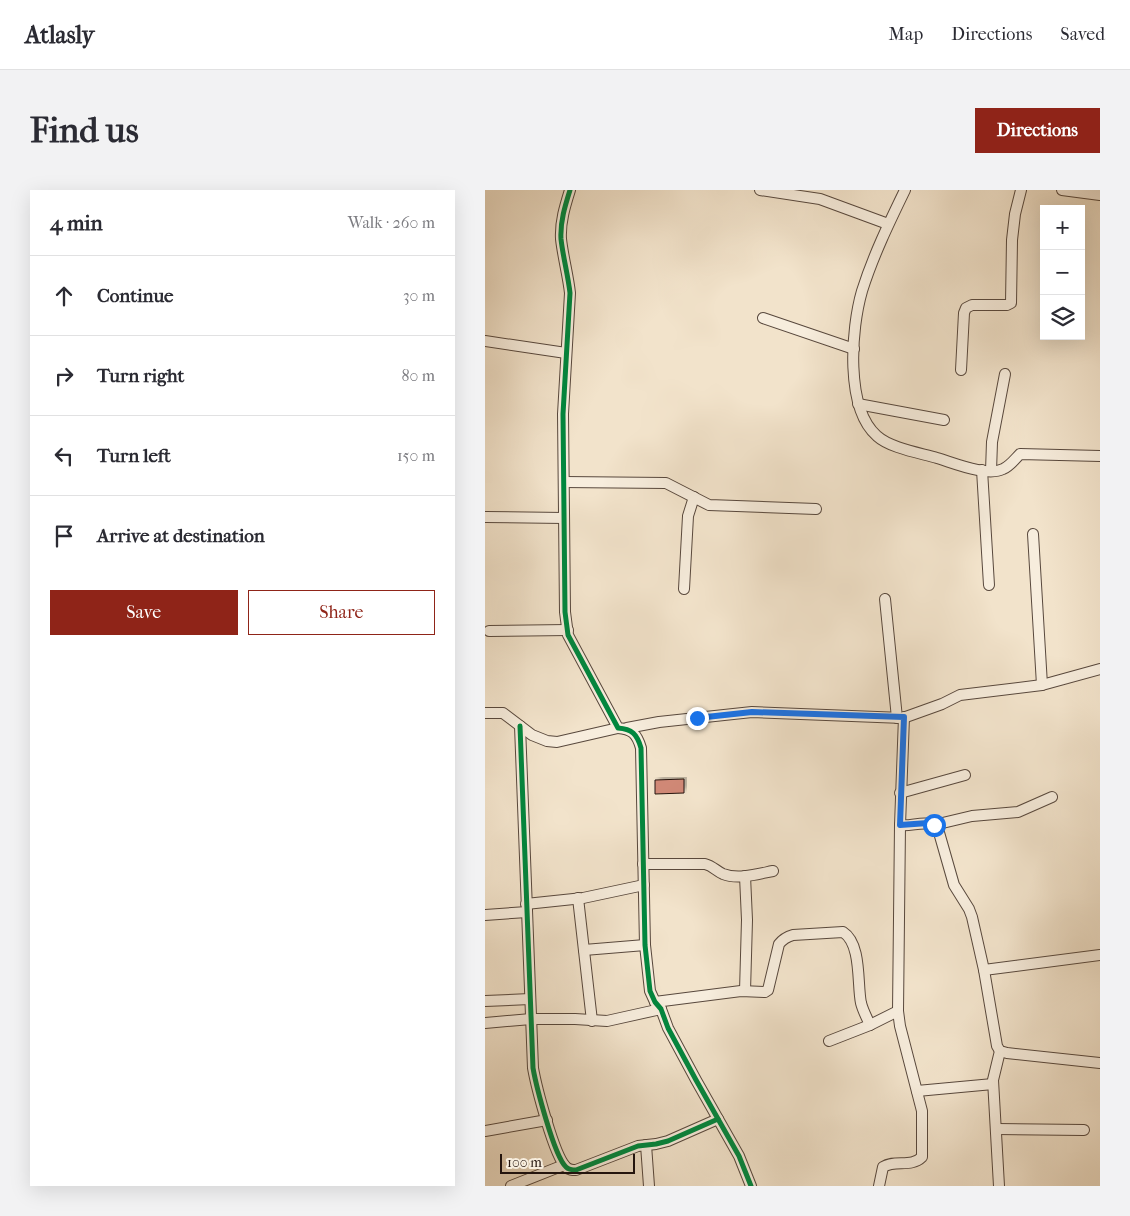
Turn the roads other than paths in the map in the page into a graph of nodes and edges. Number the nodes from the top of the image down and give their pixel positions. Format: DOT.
graph roads {
  1 [pos="570,190"];
  2 [pos="760,190"];
  3 [pos="905,190"];
  4 [pos="1021,190"];
  5 [pos="1062,190"];
  6 [pos="1100,195"];
  7 [pos="888,224"];
  8 [pos="763,318"];
  9 [pos="485,341"];
  10 [pos="854,350"];
  11 [pos="566,353"];
  12 [pos="961,370"];
  13 [pos="1005,374"];
  14 [pos="858,404"];
  15 [pos="944,420"];
  16 [pos="1100,456"];
  17 [pos="987,471"];
  18 [pos="564,482"];
  19 [pos="694,497"];
  20 [pos="816,509"];
  21 [pos="485,517"];
  22 [pos="564,518"];
  23 [pos="1033,534"];
  24 [pos="989,585"];
  25 [pos="684,589"];
  26 [pos="885,599"];
  27 [pos="568,630"];
  28 [pos="489,631"];
  29 [pos="1100,669"];
  30 [pos="1042,685"];
  31 [pos="485,713"];
  32 [pos="900,717"];
  33 [pos="520,726"];
  34 [pos="622,728"];
  35 [pos="965,775"];
  36 [pos="900,793"];
  37 [pos="1052,797"];
  38 [pos="900,825"];
  39 [pos="934,825"];
  40 [pos="643,864"];
  41 [pos="773,871"];
  42 [pos="745,876"];
  43 [pos="644,885"];
  44 [pos="578,898"];
  45 [pos="527,908"];
  46 [pos="485,915"];
  47 [pos="645,945"];
  48 [pos="584,950"];
  49 [pos="1100,955"];
  50 [pos="985,970"];
  51 [pos="745,991"];
  52 [pos="530,999"];
  53 [pos="485,1001"];
  54 [pos="658,1005"];
  55 [pos="898,1011"];
  56 [pos="531,1020"];
  57 [pos="592,1021"];
  58 [pos="485,1023"];
  59 [pos="871,1025"];
  60 [pos="829,1041"];
  61 [pos="1000,1050"];
  62 [pos="1100,1063"];
  63 [pos="993,1084"];
  64 [pos="917,1092"];
  65 [pos="547,1120"];
  66 [pos="718,1120"];
  67 [pos="996,1129"];
  68 [pos="1083,1130"];
  69 [pos="485,1131"];
  70 [pos="646,1145"];
  71 [pos="564,1166"];
  72 [pos="511,1186"];
  73 [pos="649,1186"];
  74 [pos="751,1186"];
  75 [pos="879,1186"];
  76 [pos="999,1186"];
  1 -- 11 [label="street"];
  2 -- 7 [label="street"];
  3 -- 7 [label="street"];
  4 -- 12 [label="street"];
  5 -- 6 [label="street"];
  7 -- 10 [label="street"];
  8 -- 10 [label="street"];
  9 -- 11 [label="street"];
  10 -- 14 [label="street"];
  11 -- 18 [label="street"];
  13 -- 17 [label="street"];
  14 -- 15 [label="street"];
  14 -- 17 [label="street"];
  16 -- 17 [label="street"];
  17 -- 24 [label="street"];
  18 -- 19 [label="street"];
  18 -- 22 [label="street"];
  19 -- 20 [label="street"];
  19 -- 25 [label="street"];
  21 -- 22 [label="street"];
  22 -- 27 [label="street"];
  23 -- 30 [label="street"];
  26 -- 32 [label="street"];
  27 -- 28 [label="street"];
  27 -- 34 [label="street"];
  29 -- 30 [label="street"];
  30 -- 32 [label="street"];
  31 -- 33 [label="street"];
  32 -- 34 [label="street"];
  32 -- 36 [label="street"];
  33 -- 34 [label="street"];
  33 -- 45 [label="street"];
  34 -- 40 [label="street"];
  35 -- 36 [label="street"];
  36 -- 38 [label="street"];
  37 -- 39 [label="street"];
  38 -- 39 [label="street"];
  38 -- 55 [label="street"];
  39 -- 50 [label="street"];
  40 -- 42 [label="street"];
  40 -- 43 [label="street"];
  41 -- 42 [label="street"];
  42 -- 51 [label="street"];
  43 -- 44 [label="street"];
  43 -- 47 [label="street"];
  44 -- 45 [label="street"];
  44 -- 48 [label="street"];
  45 -- 46 [label="street"];
  45 -- 52 [label="street"];
  47 -- 48 [label="street"];
  47 -- 54 [label="street"];
  48 -- 57 [label="street"];
  49 -- 50 [label="street"];
  50 -- 61 [label="street"];
  51 -- 54 [label="street"];
  51 -- 59 [label="street"];
  52 -- 53 [label="street"];
  52 -- 56 [label="street"];
  54 -- 57 [label="street"];
  54 -- 66 [label="street"];
  55 -- 59 [label="street"];
  55 -- 64 [label="street"];
  56 -- 57 [label="street"];
  56 -- 58 [label="street"];
  56 -- 65 [label="street"];
  59 -- 60 [label="street"];
  61 -- 62 [label="street"];
  61 -- 63 [label="street"];
  63 -- 64 [label="street"];
  63 -- 67 [label="street"];
  64 -- 75 [label="street"];
  65 -- 69 [label="street"];
  65 -- 71 [label="street"];
  66 -- 70 [label="street"];
  66 -- 74 [label="street"];
  67 -- 68 [label="street"];
  67 -- 76 [label="street"];
  70 -- 71 [label="street"];
  70 -- 73 [label="street"];
  71 -- 72 [label="street"];
}
